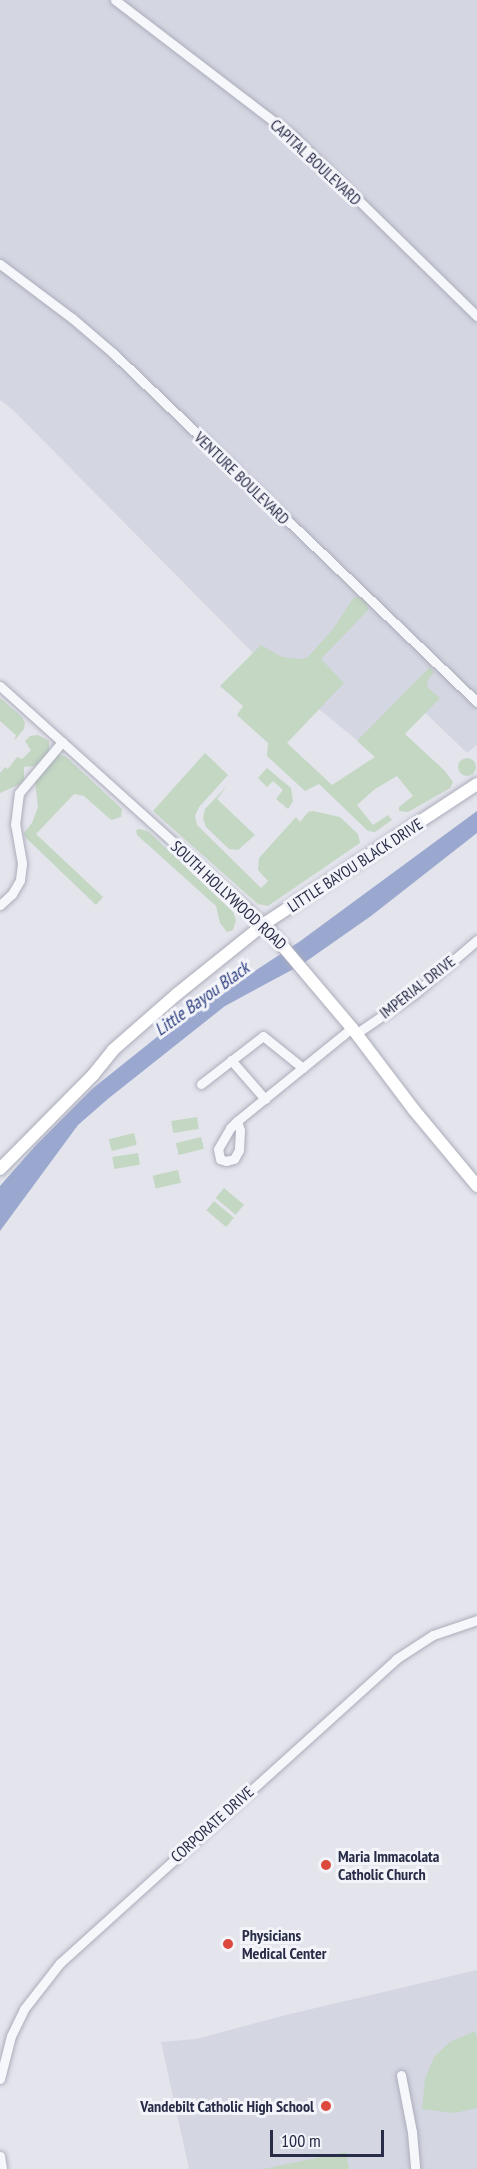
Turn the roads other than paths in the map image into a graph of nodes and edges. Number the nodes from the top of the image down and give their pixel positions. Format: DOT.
graph roads {
  1 [pos="115,0"];
  2 [pos="0,264"];
  3 [pos="477,316"];
  4 [pos="0,686"];
  5 [pos="477,702"];
  6 [pos="62,742"];
  7 [pos="477,784"];
  8 [pos="4,902"];
  9 [pos="264,924"];
  10 [pos="477,940"];
  11 [pos="355,1031"];
  12 [pos="231,1060"];
  13 [pos="303,1068"];
  14 [pos="201,1084"];
  15 [pos="265,1099"];
  16 [pos="237,1121"];
  17 [pos="0,1169"];
  18 [pos="477,1186"];
  19 [pos="477,1620"];
  20 [pos="401,2075"];
  21 [pos="0,2079"];
  22 [pos="0,2156"];
  23 [pos="2,2169"];
  24 [pos="415,2169"];
  1 -- 3 [label="street, CAPITAL BOULEVARD"];
  2 -- 5 [label="street, VENTURE BOULEVARD"];
  4 -- 6 [label="street, SOUTH HOLLYWOOD ROAD"];
  6 -- 8 [label="street"];
  6 -- 9 [label="street, SOUTH HOLLYWOOD ROAD"];
  7 -- 9 [label="main road, LITTLE BAYOU BLACK DRIVE"];
  9 -- 11 [label="main road, SOUTH HOLLYWOOD ROAD"];
  9 -- 17 [label="main road, LITTLE BAYOU BLACK DRIVE"];
  10 -- 11 [label="street, IMPERIAL DRIVE"];
  11 -- 13 [label="street, IMPERIAL DRIVE"];
  11 -- 18 [label="main road, SOUTH HOLLYWOOD ROAD"];
  12 -- 13 [label="street"];
  12 -- 14 [label="street"];
  12 -- 15 [label="street"];
  13 -- 15 [label="street, IMPERIAL DRIVE"];
  15 -- 16 [label="street, IMPERIAL DRIVE"];
  19 -- 21 [label="street, CORPORATE DRIVE"];
  20 -- 24 [label="street"];
  22 -- 23 [label="street"];
}
